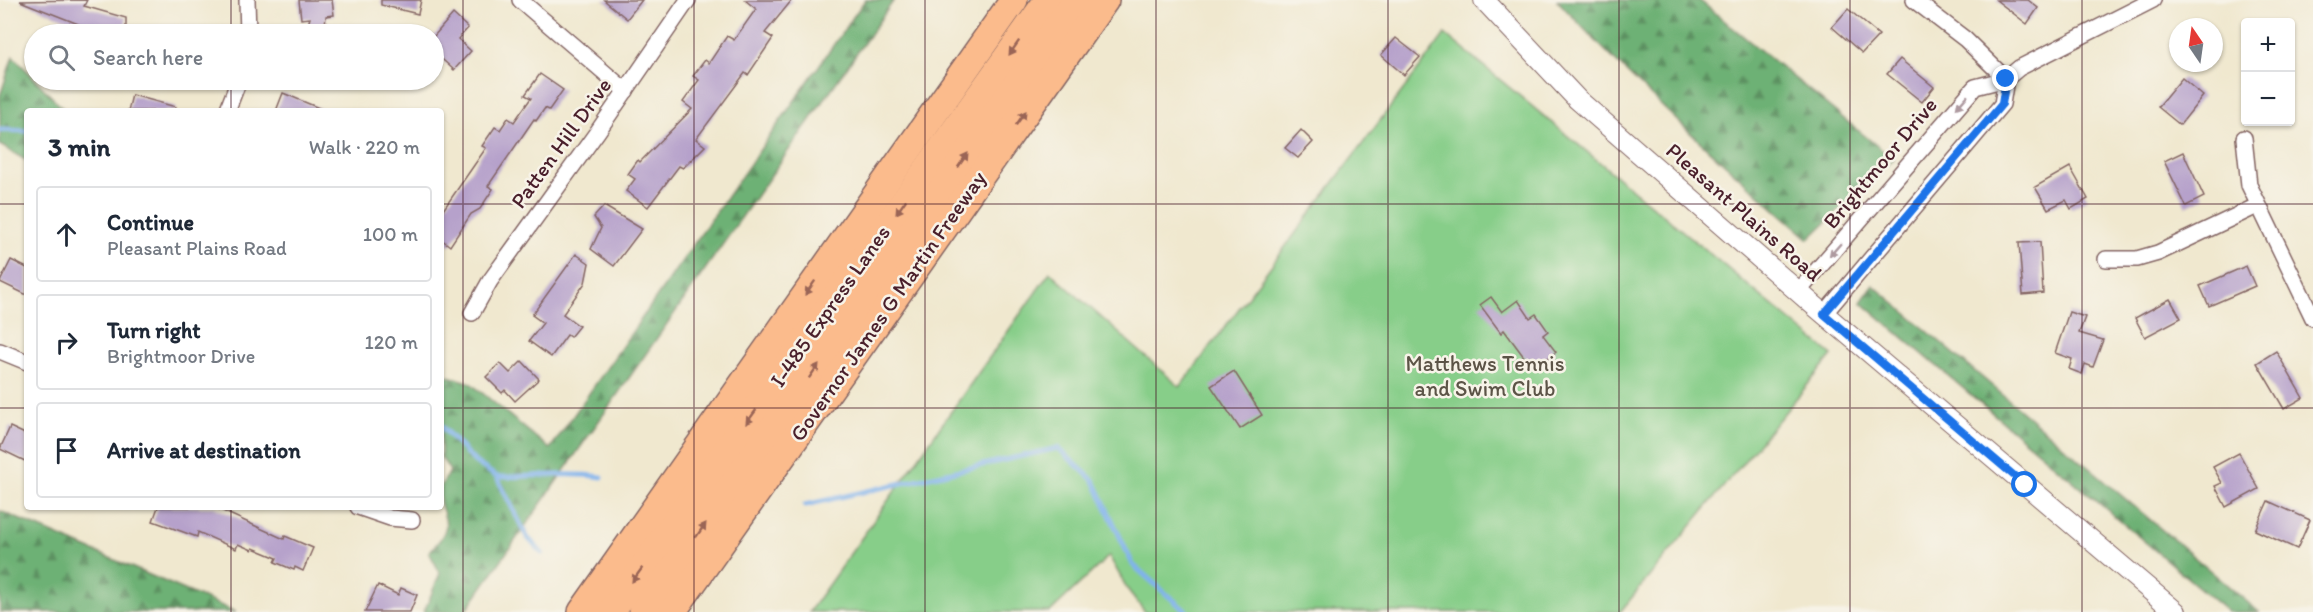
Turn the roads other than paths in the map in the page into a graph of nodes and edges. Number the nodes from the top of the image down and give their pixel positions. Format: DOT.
graph roads {
  1 [pos="247,0"];
  2 [pos="520,0"];
  3 [pos="688,0"];
  4 [pos="1014,0"];
  5 [pos="1047,0"];
  6 [pos="1076,0"];
  7 [pos="1105,0"];
  8 [pos="1484,0"];
  9 [pos="1914,0"];
  10 [pos="2153,0"];
  11 [pos="248,24"];
  12 [pos="2006,79"];
  13 [pos="235,90"];
  14 [pos="626,91"];
  15 [pos="229,108"];
  16 [pos="2244,138"];
  17 [pos="892,172"];
  18 [pos="2257,206"];
  19 [pos="2106,259"];
  20 [pos="1798,292"];
  21 [pos="472,313"];
  22 [pos="1824,314"];
  23 [pos="2313,318"];
  24 [pos="806,340"];
  25 [pos="0,351"];
  26 [pos="24,361"];
  27 [pos="367,510"];
  28 [pos="412,520"];
  29 [pos="2172,611"];
  30 [pos="582,612"];
  31 [pos="611,612"];
  32 [pos="643,612"];
  33 [pos="672,612"];
  1 -- 11 [label="street"];
  2 -- 14 [label="street"];
  3 -- 14 [label="street, Patten Hill Drive"];
  4 -- 17 [label="highway"];
  5 -- 24 [label="highway, I-485 Express Lanes, one-way"];
  32 -- 6 [label="highway, I-485 Express Lanes, one-way"];
  33 -- 7 [label="highway, Governor James G Martin Freeway, one-way"];
  8 -- 20 [label="street, Pleasant Plains Road"];
  9 -- 12 [label="street"];
  10 -- 12 [label="street, Brightmoor Drive"];
  12 -- 20 [label="street, Brightmoor Drive, one-way"];
  12 -- 22 [label="street"];
  13 -- 15 [label="street"];
  14 -- 21 [label="street, Patten Hill Drive"];
  16 -- 18 [label="street"];
  17 -- 24 [label="highway"];
  17 -- 30 [label="highway, one-way"];
  18 -- 19 [label="street"];
  18 -- 23 [label="street"];
  20 -- 22 [label="street, Pleasant Plains Road"];
  22 -- 29 [label="street, Pleasant Plains Road"];
  24 -- 31 [label="highway, I-485 Express Lanes, one-way"];
  25 -- 26 [label="street"];
  27 -- 28 [label="street"];
}
